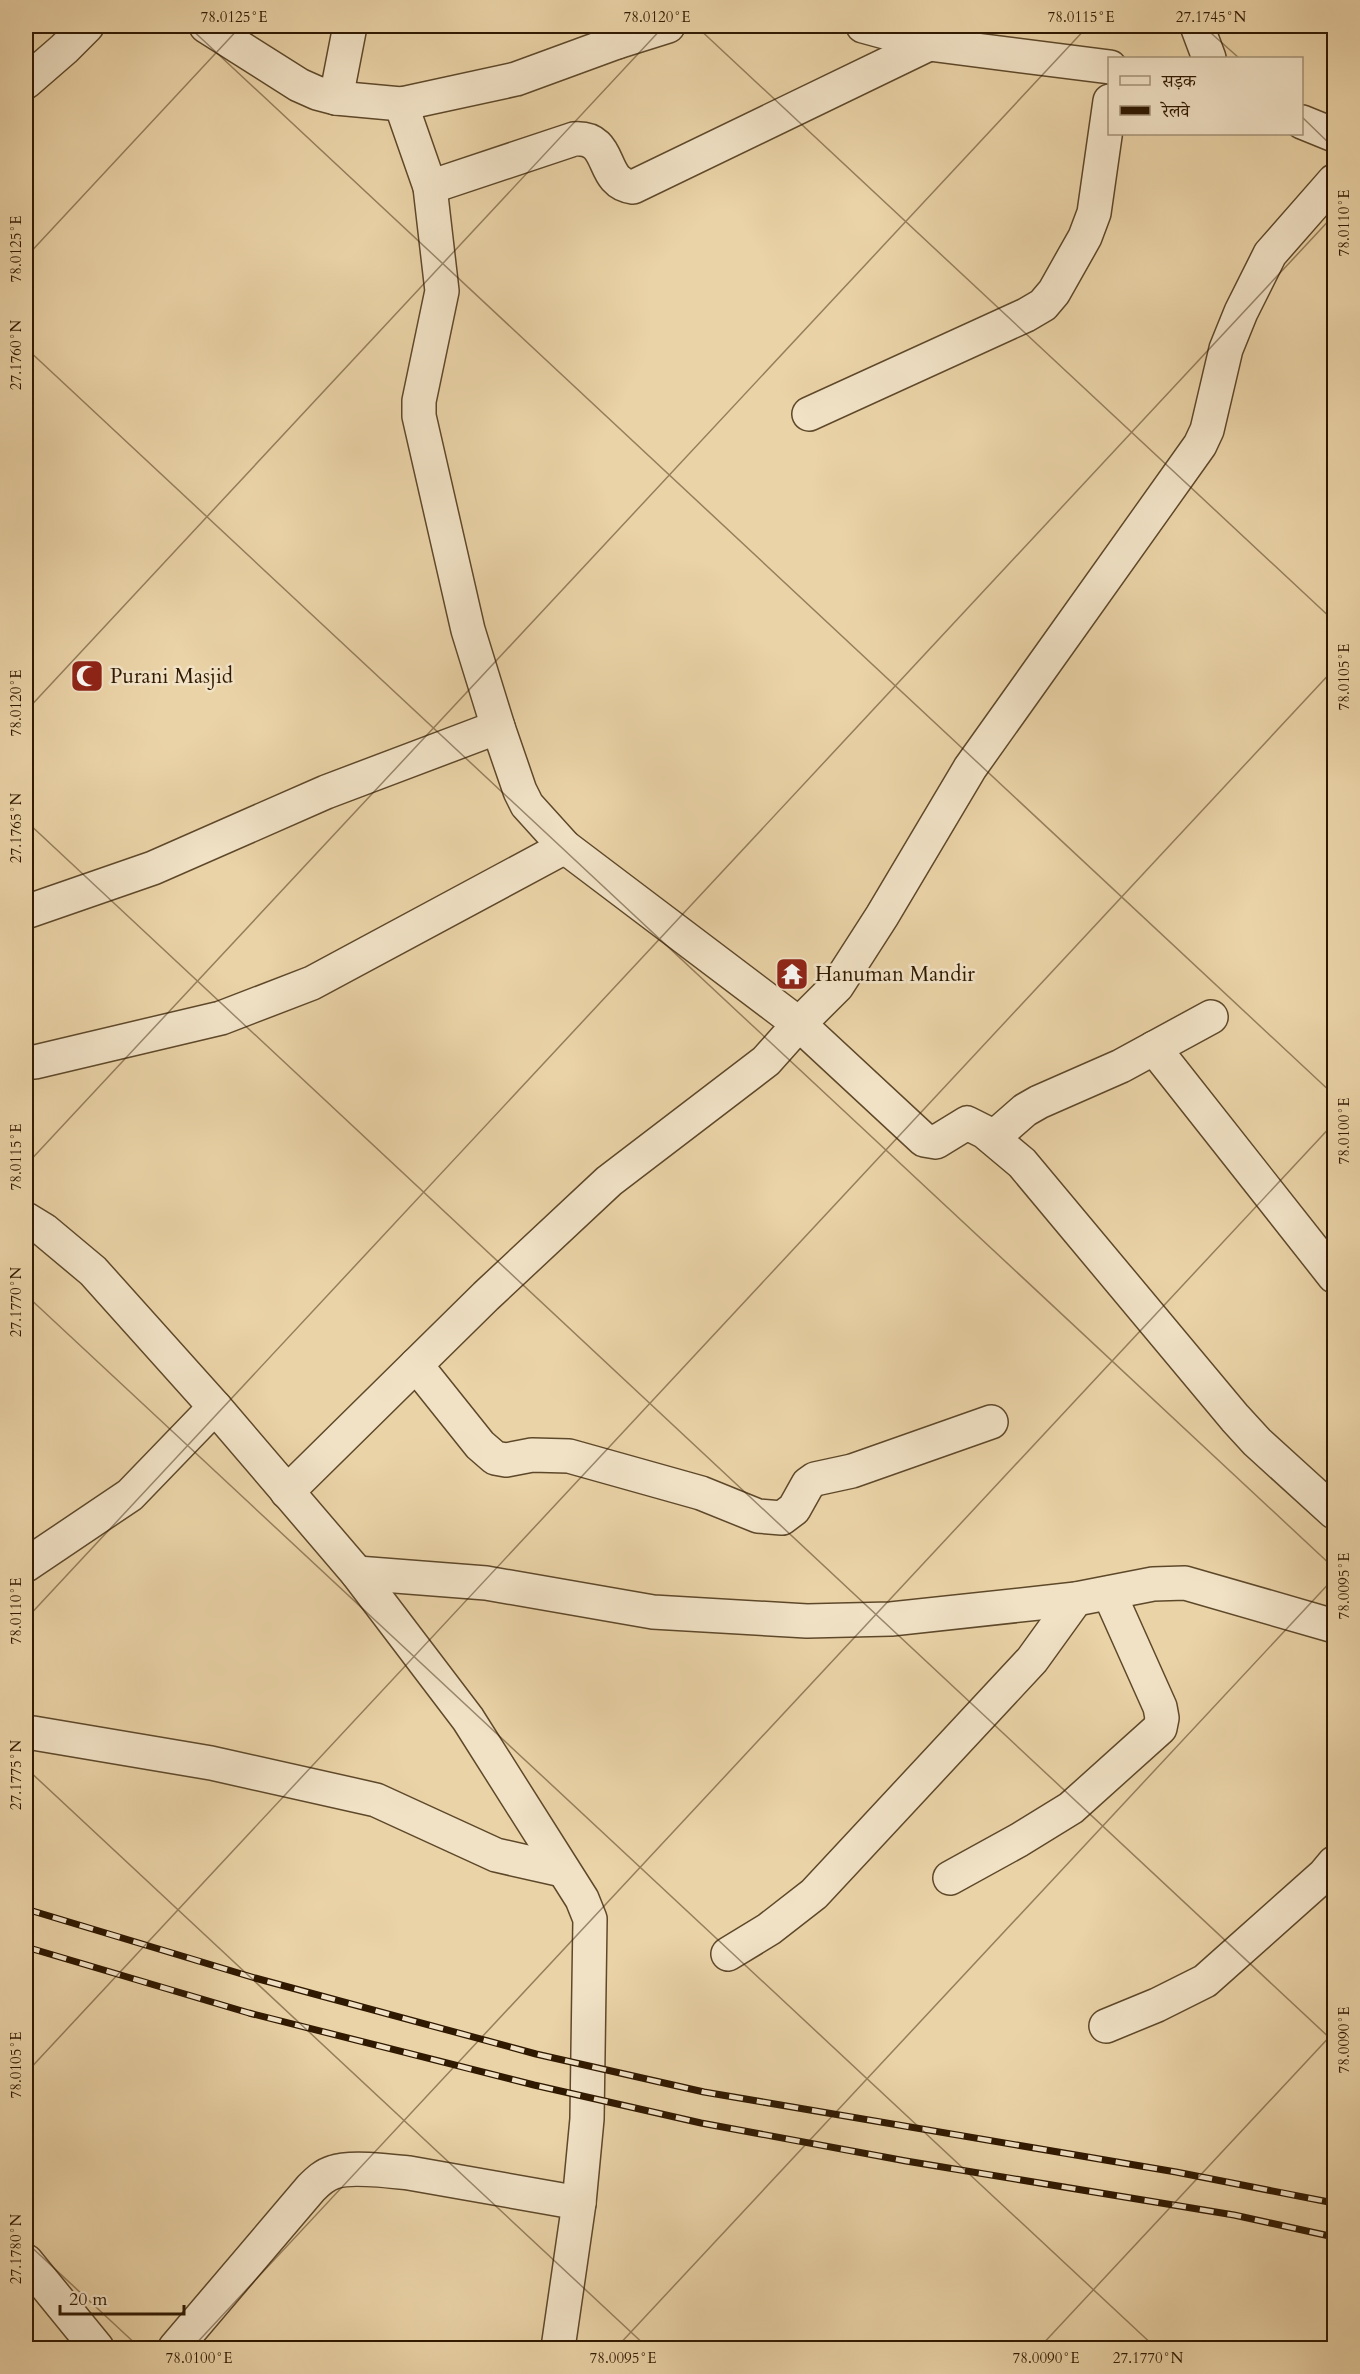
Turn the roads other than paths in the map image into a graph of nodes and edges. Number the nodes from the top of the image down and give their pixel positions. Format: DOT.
graph roads {
  1 [pos="87,26"];
  2 [pos="206,26"];
  3 [pos="350,26"];
  4 [pos="668,26"];
  5 [pos="863,26"];
  6 [pos="1197,26"];
  7 [pos="616,34"];
  8 [pos="928,44"];
  9 [pos="1209,57"];
  10 [pos="1108,67"];
  11 [pos="26,82"];
  12 [pos="336,98"];
  13 [pos="401,104"];
  14 [pos="1108,115"];
  15 [pos="1303,122"];
  16 [pos="1335,135"];
  17 [pos="1335,181"];
  18 [pos="430,187"];
  19 [pos="809,414"];
  20 [pos="498,728"];
  21 [pos="565,847"];
  22 [pos="26,912"];
  23 [pos="1211,1017"];
  24 [pos="799,1024"];
  25 [pos="1154,1048"];
  26 [pos="35,1062"];
  27 [pos="993,1138"];
  28 [pos="26,1219"];
  29 [pos="1335,1276"];
  30 [pos="416,1365"];
  31 [pos="215,1407"];
  32 [pos="991,1422"];
  33 [pos="287,1492"];
  34 [pos="1335,1512"];
  35 [pos="26,1565"];
  36 [pos="357,1573"];
  37 [pos="1109,1593"];
  38 [pos="1076,1599"];
  39 [pos="1335,1626"];
  40 [pos="33,1733"];
  41 [pos="1335,1863"];
  42 [pos="562,1870"];
  43 [pos="950,1878"];
  44 [pos="728,1954"];
  45 [pos="1106,2026"];
  46 [pos="579,2203"];
  47 [pos="26,2261"];
  48 [pos="97,2349"];
  49 [pos="175,2349"];
  50 [pos="558,2349"];
  1 -- 11 [label="street"];
  2 -- 12 [label="street"];
  3 -- 12 [label="street"];
  4 -- 7 [label="street"];
  5 -- 8 [label="street"];
  6 -- 9 [label="street"];
  7 -- 13 [label="street"];
  8 -- 10 [label="street"];
  8 -- 18 [label="street"];
  12 -- 13 [label="street"];
  13 -- 18 [label="street"];
  14 -- 19 [label="street"];
  15 -- 16 [label="street"];
  17 -- 24 [label="street"];
  18 -- 20 [label="street"];
  20 -- 21 [label="street"];
  20 -- 22 [label="street"];
  21 -- 24 [label="street"];
  21 -- 26 [label="street"];
  23 -- 25 [label="street"];
  24 -- 27 [label="street"];
  24 -- 30 [label="street"];
  25 -- 27 [label="street"];
  25 -- 29 [label="street"];
  27 -- 34 [label="street"];
  28 -- 31 [label="street"];
  30 -- 32 [label="street"];
  30 -- 33 [label="street"];
  31 -- 33 [label="street"];
  31 -- 35 [label="street"];
  33 -- 36 [label="street"];
  36 -- 38 [label="street"];
  36 -- 42 [label="street"];
  37 -- 38 [label="street"];
  37 -- 39 [label="street"];
  37 -- 43 [label="street"];
  38 -- 44 [label="street"];
  40 -- 42 [label="street"];
  41 -- 45 [label="street"];
  42 -- 46 [label="street"];
  46 -- 49 [label="street"];
  46 -- 50 [label="street"];
  47 -- 48 [label="street"];
}
